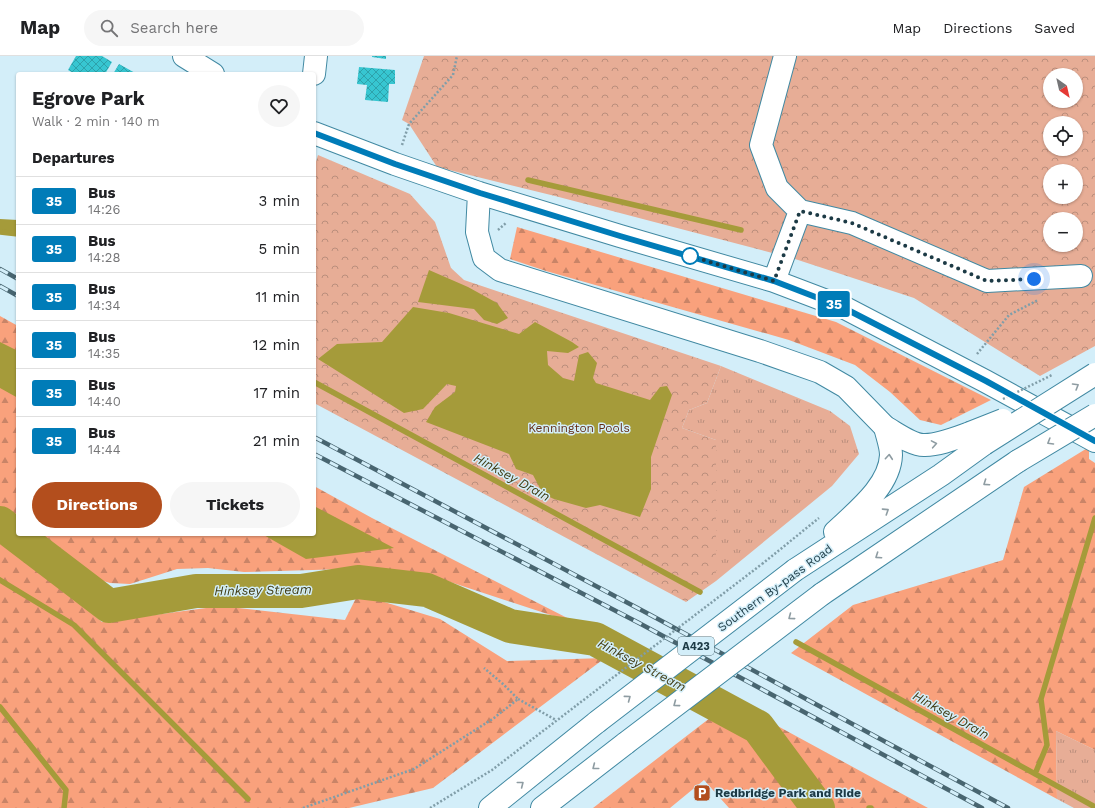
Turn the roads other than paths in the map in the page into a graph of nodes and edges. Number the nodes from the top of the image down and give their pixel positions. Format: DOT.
graph roads {
  1 [pos="184,56"];
  2 [pos="316,56"];
  3 [pos="785,56"];
  4 [pos="210,72"];
  5 [pos="314,72"];
  6 [pos="316,134"];
  7 [pos="480,193"];
  8 [pos="800,211"];
  9 [pos="1081,276"];
  10 [pos="774,281"];
  11 [pos="1095,374"];
  12 [pos="1095,415"];
  13 [pos="885,427"];
  14 [pos="977,438"];
  15 [pos="1095,441"];
  16 [pos="794,570"];
  17 [pos="490,808"];
  18 [pos="542,808"];
  1 -- 4 [label="main road"];
  2 -- 5 [label="main road"];
  3 -- 8 [label="main road"];
  6 -- 7 [label="main road"];
  7 -- 10 [label="main road"];
  7 -- 13 [label="main road"];
  8 -- 9 [label="main road"];
  8 -- 10 [label="main road"];
  10 -- 15 [label="main road"];
  14 -- 11 [label="main road, Southern By-pass Road / A423, one-way, bridge"];
  12 -- 18 [label="main road, A423, one-way, bridge"];
  13 -- 14 [label="main road, one-way"];
  16 -- 13 [label="main road, one-way"];
  16 -- 14 [label="main road, Southern By-pass Road / A423, one-way"];
  17 -- 16 [label="main road, Southern By-pass Road / A423, one-way, bridge"];
}
